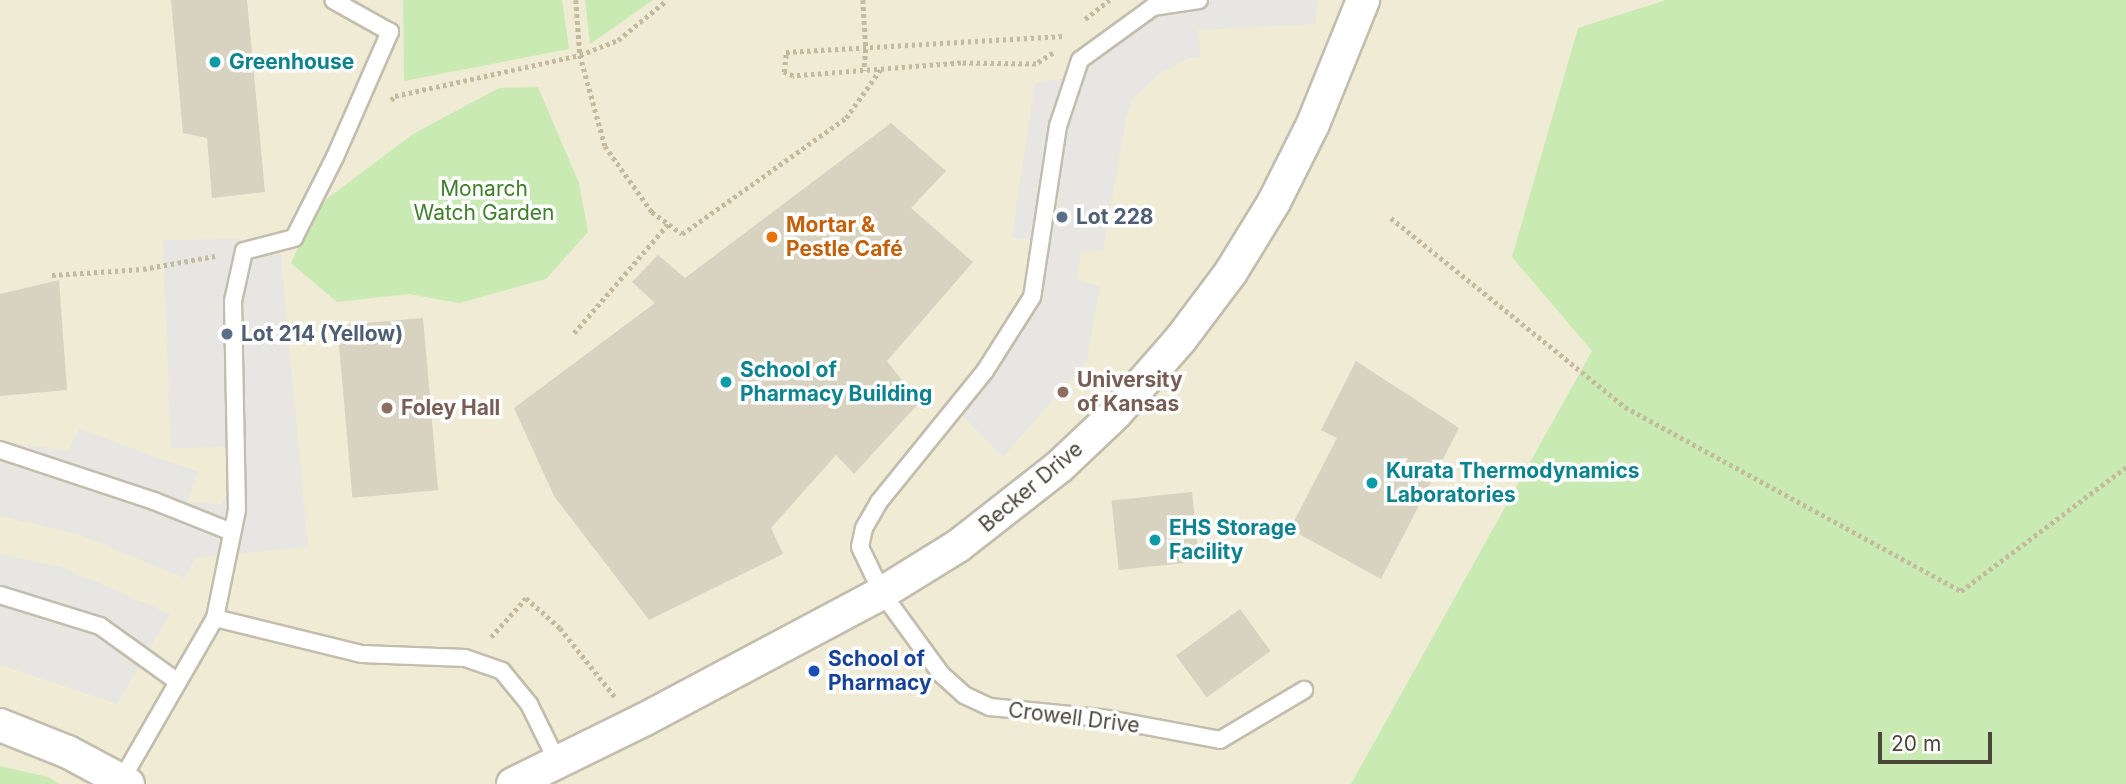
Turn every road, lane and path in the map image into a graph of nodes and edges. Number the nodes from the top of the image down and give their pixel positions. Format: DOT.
graph roads {
  1 [pos="333,0"];
  2 [pos="576,0"];
  3 [pos="863,0"];
  4 [pos="1199,0"];
  5 [pos="1356,1"];
  6 [pos="866,50"];
  7 [pos="880,70"];
  8 [pos="864,71"];
  9 [pos="1391,218"];
  10 [pos="668,224"];
  11 [pos="574,333"];
  12 [pos="0,450"];
  13 [pos="2126,467"];
  14 [pos="232,532"];
  15 [pos="882,593"];
  16 [pos="0,595"];
  17 [pos="215,618"];
  18 [pos="491,637"];
  19 [pos="178,682"];
  20 [pos="1304,690"];
  21 [pos="618,701"];
  22 [pos="0,725"];
  23 [pos="558,763"];
  24 [pos="125,781"];
  25 [pos="513,784"];
  1 -- 14 [label="lane"];
  2 -- 10 [label="path"];
  3 -- 6 [label="path"];
  4 -- 15 [label="lane, Crowell Drive"];
  5 -- 15 [label="street, Becker Drive"];
  6 -- 7 [label="path"];
  6 -- 8 [label="path"];
  6 -- 8 [label="path"];
  7 -- 8 [label="path"];
  7 -- 10 [label="path"];
  9 -- 13 [label="path"];
  10 -- 11 [label="path"];
  12 -- 14 [label="lane"];
  14 -- 17 [label="lane"];
  15 -- 20 [label="lane, Crowell Drive"];
  15 -- 23 [label="street, Becker Drive"];
  16 -- 19 [label="lane"];
  17 -- 19 [label="lane"];
  17 -- 23 [label="lane"];
  18 -- 21 [label="path"];
  19 -- 24 [label="lane"];
  22 -- 24 [label="street"];
  23 -- 25 [label="street, Becker Drive"];
}
